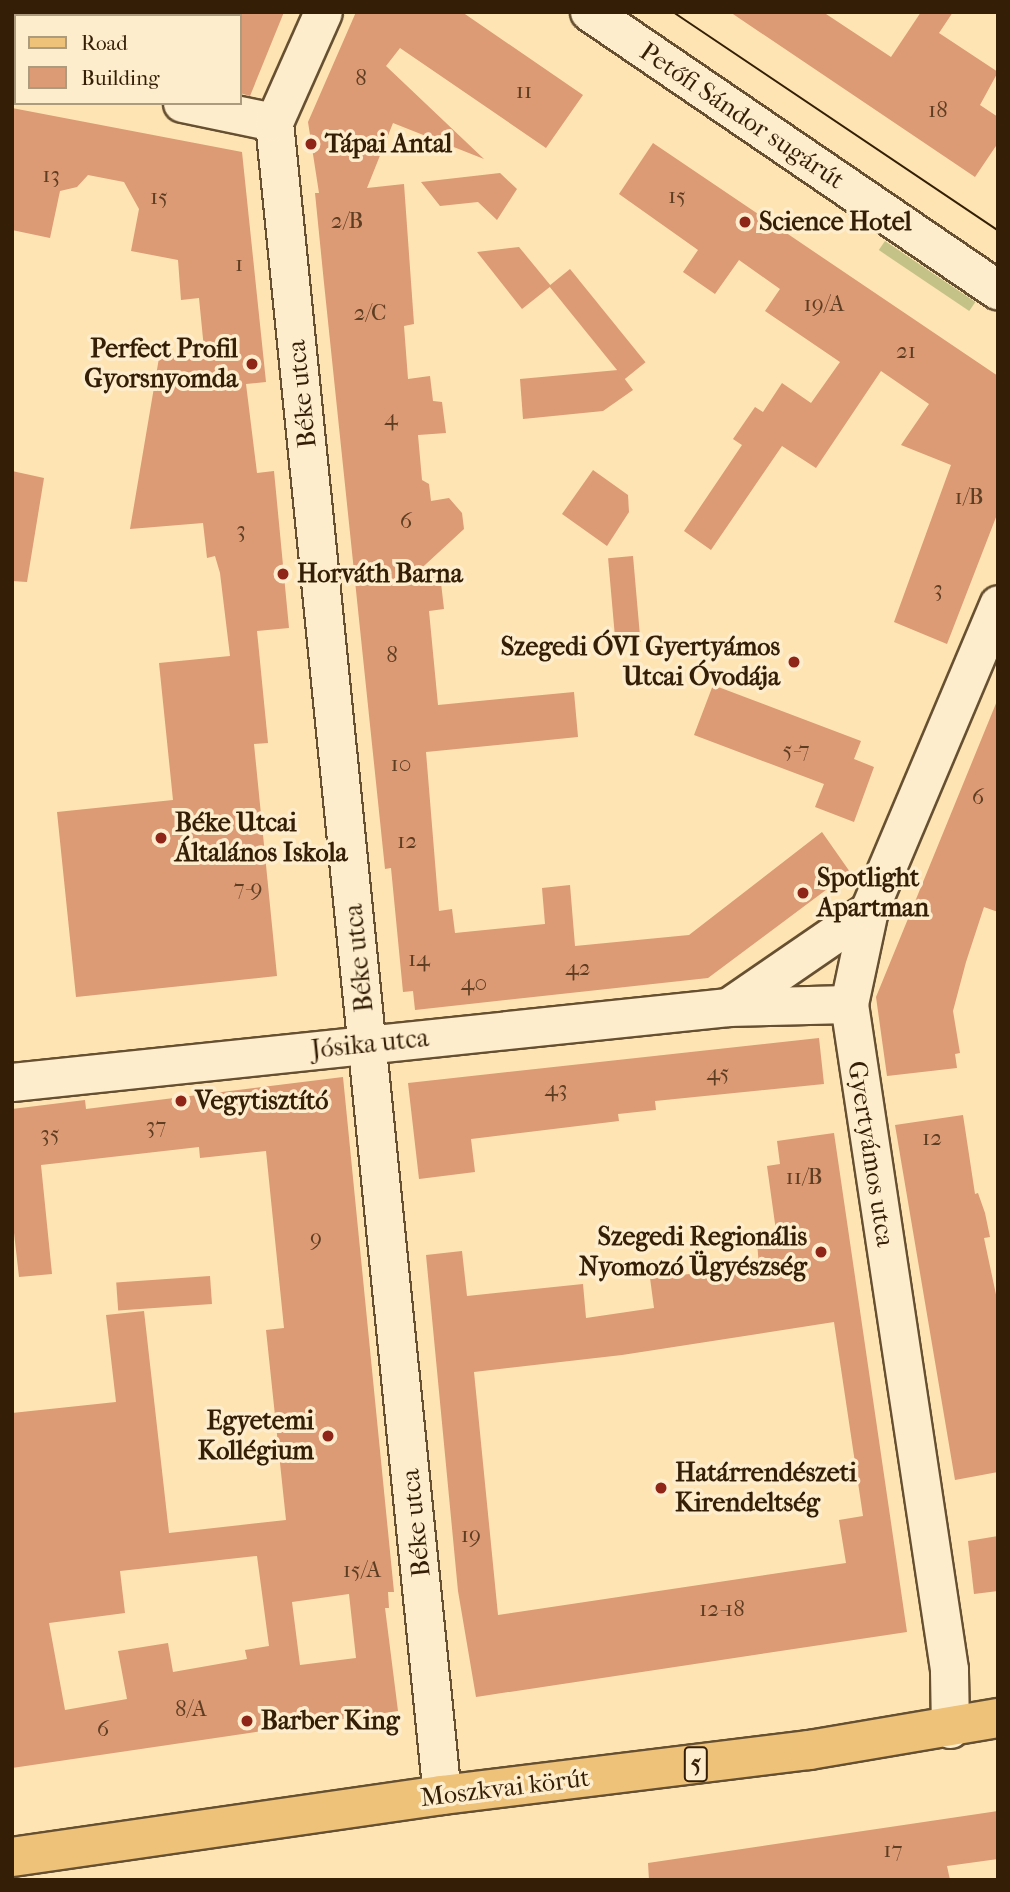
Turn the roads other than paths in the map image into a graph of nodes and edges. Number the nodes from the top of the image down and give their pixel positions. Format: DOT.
graph roads {
  1 [pos="323,12"];
  2 [pos="590,12"];
  3 [pos="192,105"];
  4 [pos="274,122"];
  5 [pos="998,290"];
  6 [pos="998,604"];
  7 [pos="869,910"];
  8 [pos="849,1004"];
  9 [pos="728,1007"];
  10 [pos="368,1044"];
  11 [pos="12,1082"];
  12 [pos="998,1718"];
  13 [pos="950,1729"];
  14 [pos="442,1795"];
  15 [pos="12,1857"];
  1 -- 4 [label="street"];
  2 -- 5 [label="street, Petőfi Sándor sugárút"];
  3 -- 4 [label="street"];
  4 -- 10 [label="street, Béke utca"];
  6 -- 7 [label="street, Gyertyámos utca"];
  7 -- 8 [label="street, Gyertyámos utca"];
  7 -- 9 [label="street, Jósika utca"];
  8 -- 9 [label="street, Jósika utca"];
  8 -- 13 [label="street, Gyertyámos utca"];
  9 -- 10 [label="street, Jósika utca"];
  10 -- 11 [label="street, Jósika utca"];
  10 -- 14 [label="street, Béke utca"];
  12 -- 13 [label="main road, Moszkvai körút / 5"];
  13 -- 14 [label="main road, Moszkvai körút / 5"];
  14 -- 15 [label="main road, Moszkvai körút / 5"];
}
